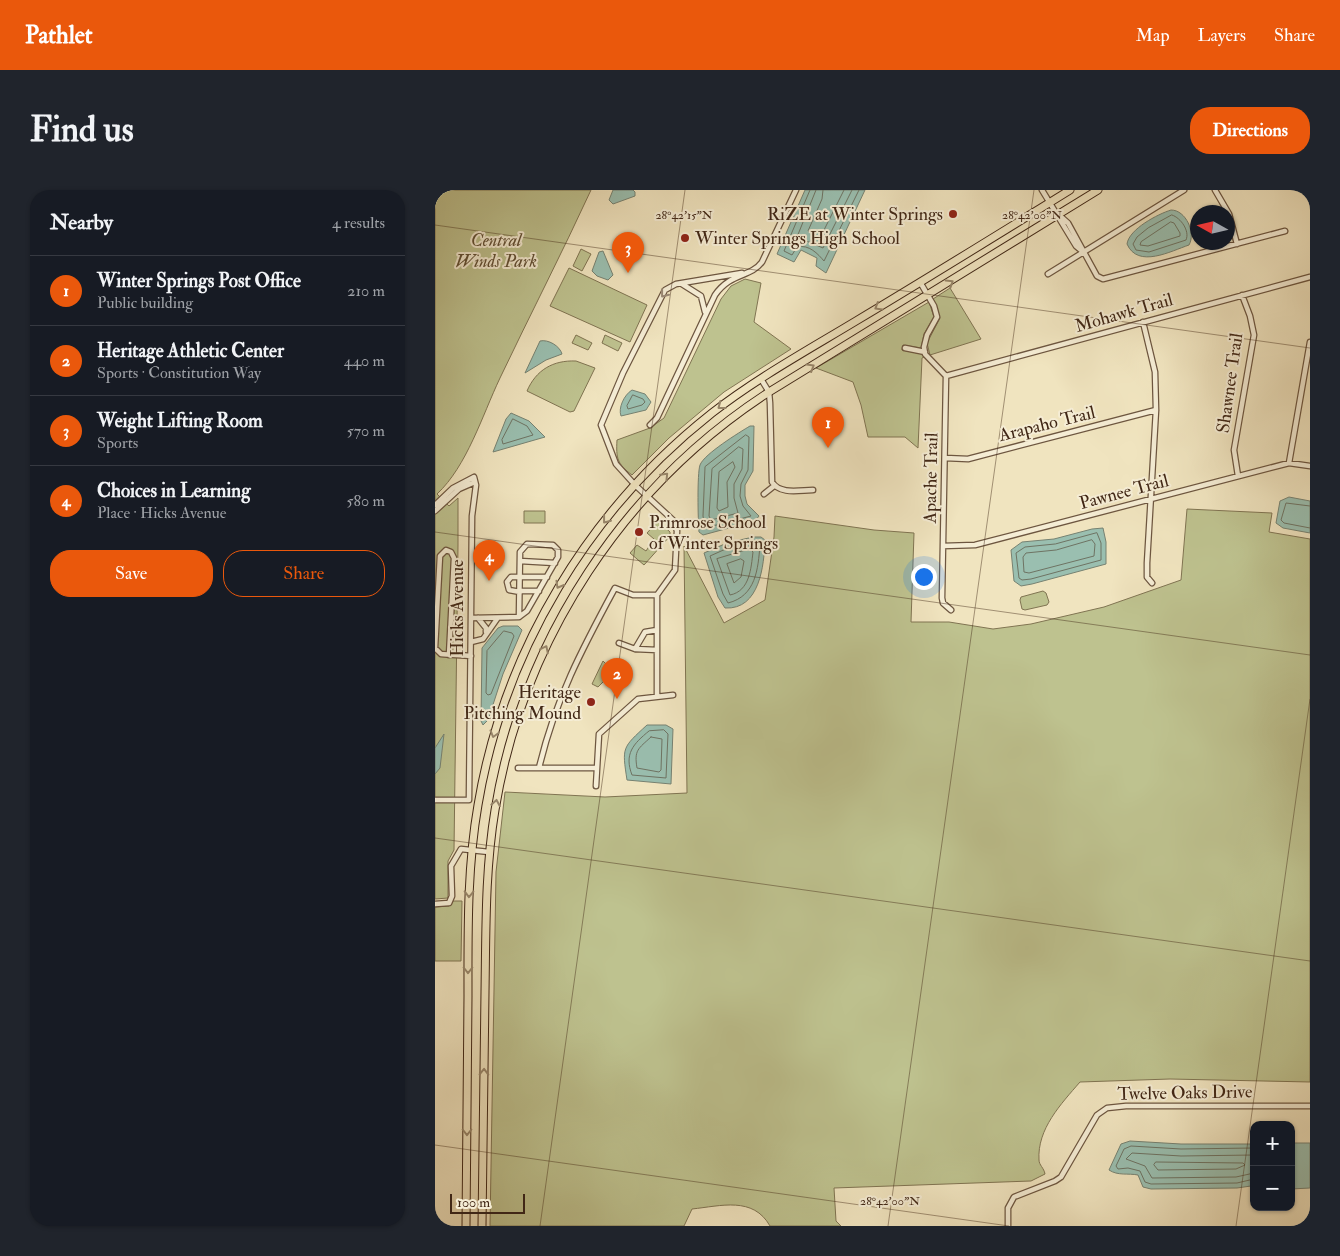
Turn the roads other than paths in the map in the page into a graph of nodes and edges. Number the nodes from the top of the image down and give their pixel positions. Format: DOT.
graph roads {
  1 [pos="796,190"];
  2 [pos="1042,190"];
  3 [pos="1070,190"];
  4 [pos="1098,190"];
  5 [pos="1184,190"];
  6 [pos="1215,190"];
  7 [pos="1050,202"];
  8 [pos="1059,215"];
  9 [pos="1285,231"];
  10 [pos="1237,244"];
  11 [pos="1083,252"];
  12 [pos="742,273"];
  13 [pos="1048,274"];
  14 [pos="1310,277"];
  15 [pos="920,282"];
  16 [pos="680,284"];
  17 [pos="1242,295"];
  18 [pos="928,296"];
  19 [pos="705,316"];
  20 [pos="1143,322"];
  21 [pos="1310,342"];
  22 [pos="905,348"];
  23 [pos="925,352"];
  24 [pos="946,376"];
  25 [pos="761,379"];
  26 [pos="769,392"];
  27 [pos="1156,410"];
  28 [pos="650,424"];
  29 [pos="945,458"];
  30 [pos="1289,463"];
  31 [pos="1310,466"];
  32 [pos="1238,476"];
  33 [pos="475,480"];
  34 [pos="635,485"];
  35 [pos="774,486"];
  36 [pos="813,490"];
  37 [pos="765,494"];
  38 [pos="647,496"];
  39 [pos="1151,499"];
  40 [pos="435,505"];
  41 [pos="435,511"];
  42 [pos="943,546"];
  43 [pos="520,562"];
  44 [pos="555,563"];
  45 [pos="520,576"];
  46 [pos="547,577"];
  47 [pos="1152,583"];
  48 [pos="519,591"];
  49 [pos="539,591"];
  50 [pos="657,595"];
  51 [pos="951,610"];
  52 [pos="519,617"];
  53 [pos="471,618"];
  54 [pos="478,618"];
  55 [pos="497,619"];
  56 [pos="657,630"];
  57 [pos="487,634"];
  58 [pos="471,642"];
  59 [pos="619,643"];
  60 [pos="635,649"];
  61 [pos="657,650"];
  62 [pos="449,655"];
  63 [pos="471,656"];
  64 [pos="673,695"];
  65 [pos="657,696"];
  66 [pos="469,755"];
  67 [pos="476,756"];
  68 [pos="518,768"];
  69 [pos="539,768"];
  70 [pos="597,768"];
  71 [pos="597,786"];
  72 [pos="435,800"];
  73 [pos="472,850"];
  74 [pos="489,852"];
  75 [pos="435,904"];
  76 [pos="1310,1106"];
  77 [pos="466,1226"];
  78 [pos="482,1226"];
  79 [pos="1008,1226"];
  1 -- 12 [label="street"];
  2 -- 7 [label="street"];
  3 -- 7 [label="main road"];
  4 -- 8 [label="main road"];
  5 -- 11 [label="street"];
  6 -- 10 [label="street"];
  7 -- 8 [label="street"];
  7 -- 15 [label="main road"];
  8 -- 11 [label="street"];
  18 -- 8 [label="main road, one-way"];
  9 -- 10 [label="street"];
  10 -- 11 [label="street"];
  11 -- 13 [label="street"];
  12 -- 16 [label="street"];
  12 -- 19 [label="street"];
  14 -- 17 [label="street, Mohawk Trail"];
  15 -- 18 [label="street"];
  15 -- 25 [label="main road, one-way"];
  16 -- 19 [label="street"];
  16 -- 34 [label="street, one-way"];
  17 -- 20 [label="street, Mohawk Trail"];
  17 -- 32 [label="street, Shawnee Trail"];
  18 -- 23 [label="street"];
  26 -- 18 [label="main road, one-way"];
  19 -- 28 [label="street"];
  20 -- 24 [label="street, Mohawk Trail"];
  20 -- 27 [label="street"];
  21 -- 30 [label="street"];
  22 -- 23 [label="street"];
  23 -- 24 [label="street"];
  24 -- 29 [label="street, Apache Trail"];
  25 -- 26 [label="street"];
  25 -- 34 [label="main road, one-way"];
  26 -- 35 [label="street"];
  38 -- 26 [label="main road, one-way"];
  27 -- 29 [label="street, Arapaho Trail"];
  27 -- 39 [label="street"];
  29 -- 42 [label="street, Apache Trail"];
  30 -- 31 [label="street, Pawnee Trail"];
  30 -- 32 [label="street, Pawnee Trail"];
  32 -- 39 [label="street, Pawnee Trail"];
  33 -- 40 [label="street"];
  33 -- 41 [label="street"];
  33 -- 53 [label="street, Hicks Avenue"];
  34 -- 38 [label="street"];
  34 -- 73 [label="main road, one-way"];
  35 -- 36 [label="street"];
  35 -- 37 [label="street"];
  38 -- 50 [label="street"];
  74 -- 38 [label="main road, one-way"];
  39 -- 42 [label="street, Pawnee Trail"];
  39 -- 47 [label="street"];
  42 -- 51 [label="street, Apache Trail"];
  43 -- 44 [label="street"];
  43 -- 44 [label="street"];
  43 -- 45 [label="street"];
  44 -- 46 [label="street"];
  45 -- 46 [label="street"];
  45 -- 48 [label="street"];
  45 -- 48 [label="street"];
  46 -- 49 [label="street"];
  48 -- 49 [label="street"];
  48 -- 52 [label="street"];
  49 -- 52 [label="street"];
  50 -- 56 [label="street"];
  50 -- 69 [label="street"];
  52 -- 55 [label="street"];
  53 -- 54 [label="street"];
  53 -- 58 [label="street, Hicks Avenue"];
  54 -- 55 [label="street"];
  54 -- 57 [label="street"];
  55 -- 57 [label="street"];
  56 -- 60 [label="street"];
  56 -- 61 [label="street"];
  57 -- 58 [label="street"];
  58 -- 63 [label="street, Hicks Avenue"];
  59 -- 60 [label="street"];
  60 -- 61 [label="street"];
  61 -- 65 [label="street"];
  62 -- 62 [label="street"];
  62 -- 63 [label="street"];
  63 -- 66 [label="street, Hicks Avenue"];
  64 -- 65 [label="street"];
  65 -- 70 [label="street"];
  66 -- 67 [label="street"];
  66 -- 72 [label="street, Hicks Avenue"];
  68 -- 69 [label="street"];
  69 -- 70 [label="street"];
  70 -- 71 [label="street"];
  73 -- 74 [label="street"];
  73 -- 75 [label="street"];
  73 -- 77 [label="main road, one-way"];
  78 -- 74 [label="main road, one-way"];
  76 -- 79 [label="street, Twelve Oaks Drive"];
}
